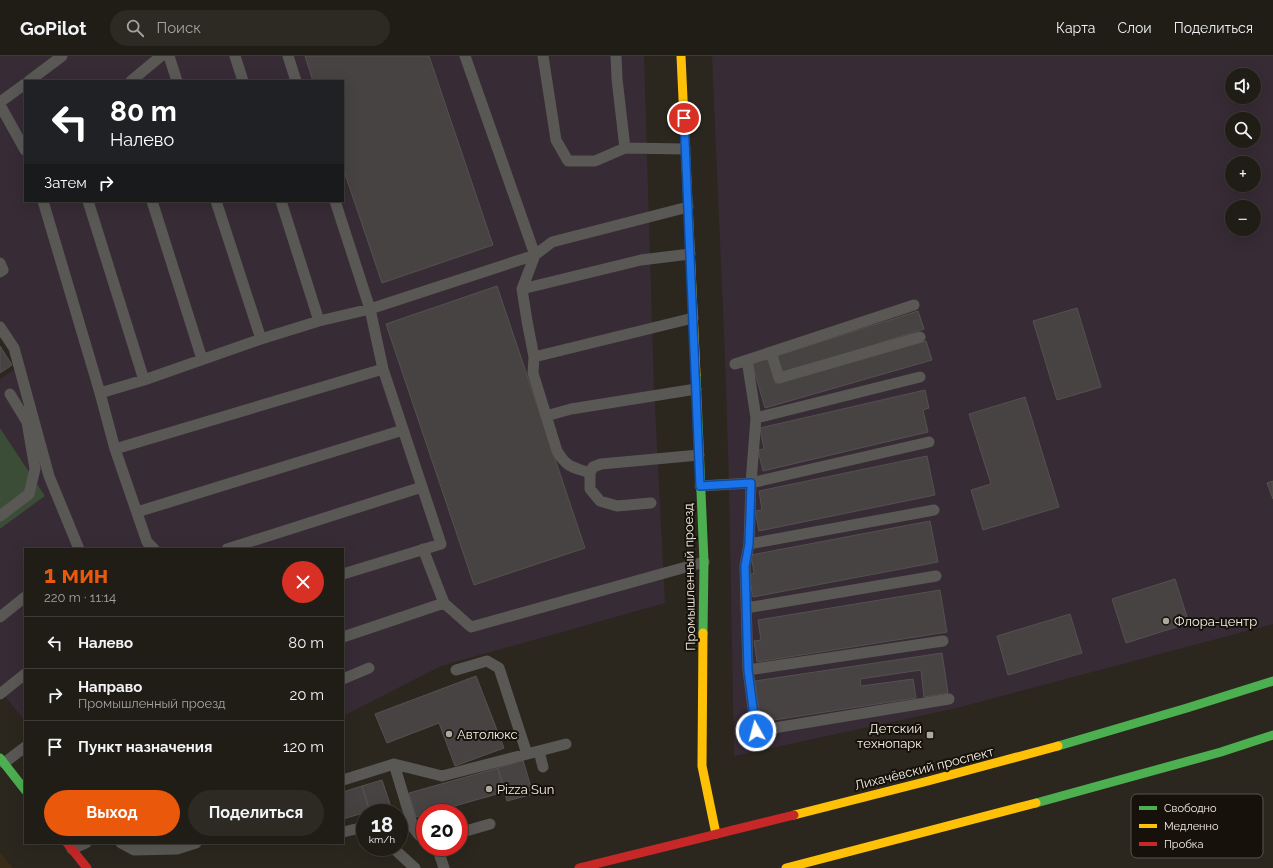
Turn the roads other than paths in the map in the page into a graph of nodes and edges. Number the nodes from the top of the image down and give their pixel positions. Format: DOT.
graph roads {
  1 [pos="62,56"];
  2 [pos="160,56"];
  3 [pos="169,56"];
  4 [pos="235,56"];
  5 [pos="288,56"];
  6 [pos="465,56"];
  7 [pos="543,56"];
  8 [pos="616,56"];
  9 [pos="681,56"];
  10 [pos="30,80"];
  11 [pos="132,80"];
  12 [pos="177,80"];
  13 [pos="243,80"];
  14 [pos="296,80"];
  15 [pos="24,85"];
  16 [pos="0,104"];
  17 [pos="24,148"];
  18 [pos="625,148"];
  19 [pos="685,149"];
  20 [pos="43,202"];
  21 [pos="88,202"];
  22 [pos="152,202"];
  23 [pos="216,202"];
  24 [pos="281,202"];
  25 [pos="335,202"];
  26 [pos="688,207"];
  27 [pos="690,254"];
  28 [pos="535,255"];
  29 [pos="0,263"];
  30 [pos="0,272"];
  31 [pos="522,290"];
  32 [pos="914,305"];
  33 [pos="370,309"];
  34 [pos="693,318"];
  35 [pos="319,321"];
  36 [pos="0,327"];
  37 [pos="920,337"];
  38 [pos="261,339"];
  39 [pos="771,352"];
  40 [pos="534,357"];
  41 [pos="202,359"];
  42 [pos="747,360"];
  43 [pos="735,364"];
  44 [pos="383,369"];
  45 [pos="920,377"];
  46 [pos="144,380"];
  47 [pos="696,389"];
  48 [pos="100,393"];
  49 [pos="10,394"];
  50 [pos="546,416"];
  51 [pos="756,418"];
  52 [pos="403,430"];
  53 [pos="929,442"];
  54 [pos="115,449"];
  55 [pos="699,455"];
  56 [pos="590,473"];
  57 [pos="751,483"];
  58 [pos="700,486"];
  59 [pos="422,487"];
  60 [pos="652,503"];
  61 [pos="934,510"];
  62 [pos="137,512"];
  63 [pos="0,516"];
  64 [pos="749,544"];
  65 [pos="79,548"];
  66 [pos="153,548"];
  67 [pos="230,548"];
  68 [pos="423,549"];
  69 [pos="704,562"];
  70 [pos="344,574"];
  71 [pos="936,576"];
  72 [pos="24,598"];
  73 [pos="444,604"];
  74 [pos="746,608"];
  75 [pos="0,617"];
  76 [pos="344,637"];
  77 [pos="943,641"];
  78 [pos="369,668"];
  79 [pos="456,670"];
  80 [pos="748,670"];
  81 [pos="24,675"];
  82 [pos="344,679"];
  83 [pos="1273,681"];
  84 [pos="0,694"];
  85 [pos="948,699"];
  86 [pos="1273,735"];
  87 [pos="566,744"];
  88 [pos="24,748"];
  89 [pos="539,751"];
  90 [pos="527,754"];
  91 [pos="2,761"];
  92 [pos="394,764"];
  93 [pos="543,767"];
  94 [pos="344,780"];
  95 [pos="24,789"];
  96 [pos="490,824"];
  97 [pos="356,829"];
  98 [pos="468,830"];
  99 [pos="416,831"];
  100 [pos="344,832"];
  101 [pos="716,834"];
  102 [pos="80,844"];
  103 [pos="123,844"];
  104 [pos="193,844"];
  105 [pos="69,846"];
  106 [pos="402,856"];
  107 [pos="440,856"];
  108 [pos="86,868"];
  109 [pos="415,868"];
  110 [pos="444,868"];
  111 [pos="579,868"];
  112 [pos="786,868"];
  1 -- 10 [label="lane"];
  2 -- 11 [label="lane"];
  3 -- 12 [label="lane"];
  4 -- 13 [label="lane"];
  5 -- 14 [label="lane"];
  6 -- 28 [label="lane"];
  7 -- 18 [label="lane"];
  8 -- 18 [label="lane"];
  9 -- 19 [label="main road, Промышленный проезд"];
  15 -- 16 [label="lane"];
  16 -- 17 [label="lane"];
  18 -- 19 [label="lane"];
  19 -- 26 [label="main road, Промышленный проезд"];
  20 -- 48 [label="lane"];
  21 -- 46 [label="lane"];
  22 -- 41 [label="lane"];
  23 -- 38 [label="lane"];
  24 -- 35 [label="lane"];
  25 -- 33 [label="lane"];
  26 -- 27 [label="main road, Промышленный проезд"];
  26 -- 28 [label="lane"];
  27 -- 31 [label="lane"];
  27 -- 34 [label="main road, Промышленный проезд"];
  28 -- 31 [label="lane"];
  28 -- 33 [label="lane"];
  29 -- 30 [label="lane"];
  31 -- 40 [label="lane"];
  32 -- 39 [label="lane"];
  33 -- 35 [label="lane"];
  33 -- 44 [label="lane"];
  34 -- 40 [label="lane"];
  34 -- 47 [label="main road, Промышленный проезд"];
  35 -- 38 [label="lane"];
  36 -- 65 [label="lane"];
  37 -- 39 [label="lane"];
  38 -- 41 [label="lane"];
  39 -- 42 [label="lane"];
  40 -- 50 [label="lane"];
  41 -- 46 [label="lane"];
  42 -- 43 [label="lane"];
  42 -- 51 [label="lane"];
  44 -- 52 [label="lane"];
  44 -- 54 [label="lane"];
  45 -- 51 [label="lane"];
  46 -- 48 [label="lane"];
  47 -- 50 [label="lane"];
  47 -- 55 [label="main road, Промышленный проезд"];
  48 -- 54 [label="lane"];
  49 -- 63 [label="lane"];
  50 -- 56 [label="lane"];
  51 -- 57 [label="lane"];
  52 -- 59 [label="lane"];
  52 -- 62 [label="lane"];
  53 -- 57 [label="lane"];
  54 -- 62 [label="lane"];
  55 -- 56 [label="lane"];
  55 -- 58 [label="main road, Промышленный проезд"];
  56 -- 60 [label="lane"];
  57 -- 58 [label="lane"];
  57 -- 64 [label="lane"];
  58 -- 69 [label="main road, Промышленный проезд"];
  59 -- 67 [label="lane"];
  59 -- 68 [label="lane"];
  61 -- 64 [label="lane"];
  62 -- 66 [label="lane"];
  64 -- 74 [label="lane"];
  68 -- 70 [label="lane"];
  68 -- 73 [label="lane"];
  69 -- 73 [label="lane"];
  69 -- 101 [label="main road, Промышленный проезд"];
  71 -- 74 [label="lane"];
  72 -- 75 [label="lane"];
  73 -- 76 [label="lane"];
  74 -- 80 [label="lane"];
  77 -- 80 [label="lane"];
  78 -- 82 [label="lane"];
  79 -- 90 [label="lane"];
  80 -- 85 [label="lane"];
  81 -- 84 [label="lane"];
  83 -- 101 [label="main road, Лихачёвский проспект"];
  86 -- 112 [label="main road"];
  87 -- 89 [label="lane"];
  88 -- 91 [label="lane"];
  89 -- 90 [label="lane"];
  89 -- 93 [label="lane"];
  90 -- 92 [label="lane"];
  91 -- 95 [label="main road"];
  92 -- 94 [label="lane"];
  92 -- 99 [label="lane"];
  96 -- 98 [label="lane"];
  97 -- 100 [label="lane"];
  101 -- 111 [label="main road, Лихачёвский проспект"];
  102 -- 105 [label="lane"];
  103 -- 104 [label="lane"];
  105 -- 108 [label="main road"];
  106 -- 109 [label="lane"];
  107 -- 110 [label="lane"];
}
